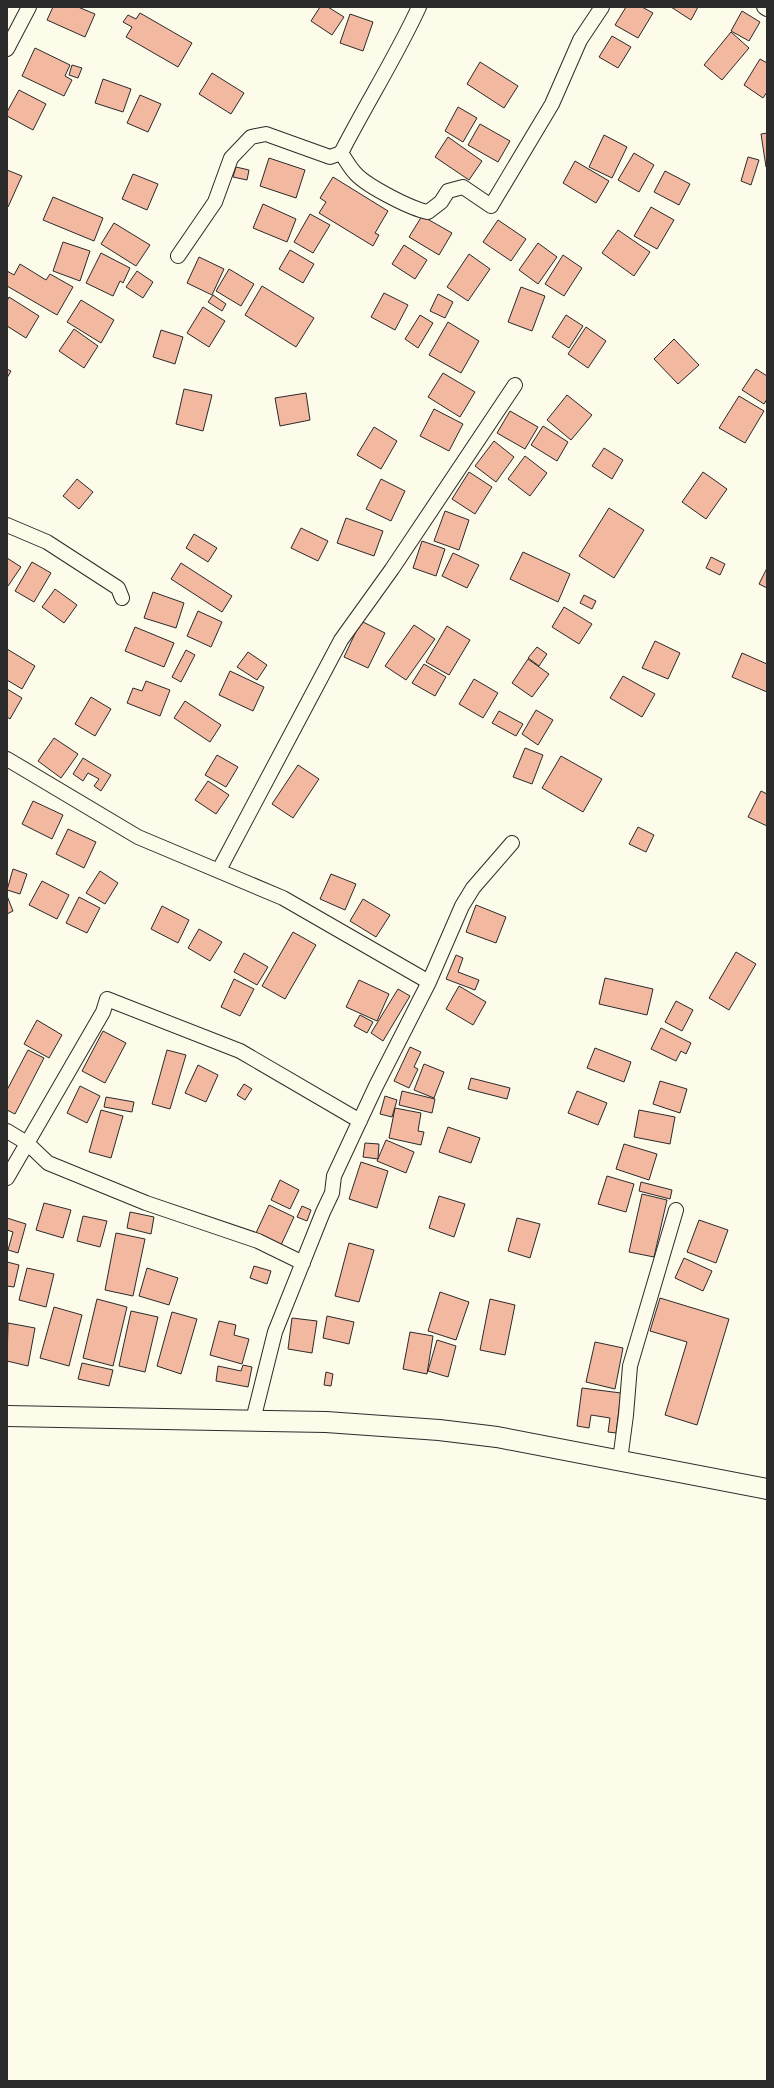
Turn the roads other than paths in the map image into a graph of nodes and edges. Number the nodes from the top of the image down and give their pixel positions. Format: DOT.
graph roads {
  1 [pos="29,7"];
  2 [pos="419,7"];
  3 [pos="602,7"];
  4 [pos="764,7"];
  5 [pos="767,9"];
  6 [pos="7,49"];
  7 [pos="341,153"];
  8 [pos="178,256"];
  9 [pos="515,385"];
  10 [pos="7,525"];
  11 [pos="122,598"];
  12 [pos="7,759"];
  13 [pos="512,843"];
  14 [pos="219,870"];
  15 [pos="429,982"];
  16 [pos="360,1121"];
  17 [pos="7,1131"];
  18 [pos="27,1143"];
  19 [pos="7,1178"];
  20 [pos="676,1210"];
  21 [pos="303,1263"];
  22 [pos="7,1416"];
  23 [pos="253,1420"];
  24 [pos="620,1460"];
  25 [pos="767,1489"];
  1 -- 6 [label="street"];
  2 -- 7 [label="street"];
  3 -- 7 [label="street"];
  4 -- 5 [label="street"];
  7 -- 8 [label="street"];
  9 -- 14 [label="street"];
  10 -- 11 [label="street"];
  12 -- 14 [label="street"];
  13 -- 15 [label="street"];
  14 -- 15 [label="street"];
  15 -- 16 [label="street"];
  16 -- 18 [label="street"];
  16 -- 21 [label="street"];
  17 -- 18 [label="street"];
  18 -- 19 [label="street"];
  18 -- 21 [label="street"];
  20 -- 24 [label="street"];
  21 -- 23 [label="street"];
  22 -- 23 [label="main road"];
  23 -- 24 [label="main road"];
  24 -- 25 [label="main road"];
}
